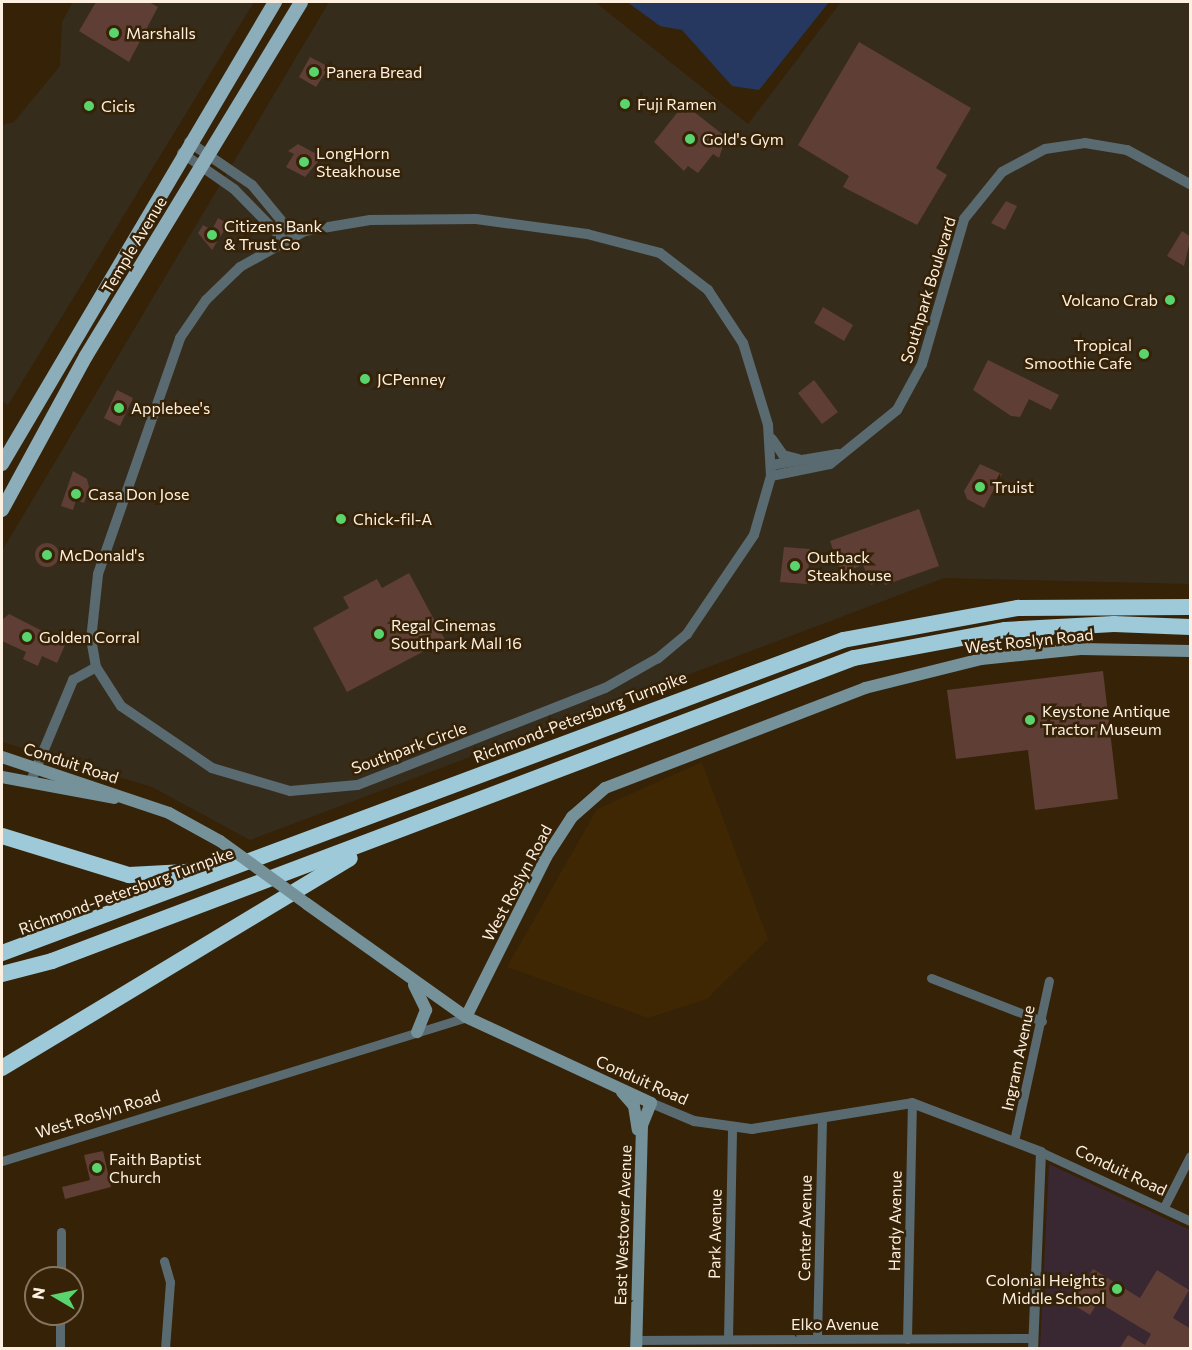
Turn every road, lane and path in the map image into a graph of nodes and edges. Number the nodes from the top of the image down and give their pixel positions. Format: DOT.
graph roads {
  1 [pos="275,2"];
  2 [pos="301,2"];
  3 [pos="185,148"];
  4 [pos="204,160"];
  5 [pos="1191,184"];
  6 [pos="289,238"];
  7 [pos="770,433"];
  8 [pos="838,454"];
  9 [pos="805,461"];
  10 [pos="2,464"];
  11 [pos="771,471"];
  12 [pos="2,510"];
  13 [pos="1191,607"];
  14 [pos="1191,627"];
  15 [pos="1191,651"];
  16 [pos="96,667"];
  17 [pos="2,757"];
  18 [pos="34,767"];
  19 [pos="2,777"];
  20 [pos="30,783"];
  21 [pos="130,800"];
  22 [pos="471,801"];
  23 [pos="2,836"];
  24 [pos="306,843"];
  25 [pos="2,953"];
  26 [pos="2,974"];
  27 [pos="931,978"];
  28 [pos="410,979"];
  29 [pos="1049,981"];
  30 [pos="466,1017"];
  31 [pos="1042,1021"];
  32 [pos="417,1032"];
  33 [pos="2,1068"];
  34 [pos="620,1089"];
  35 [pos="651,1103"];
  36 [pos="912,1103"];
  37 [pos="822,1118"];
  38 [pos="732,1129"];
  39 [pos="1014,1141"];
  40 [pos="641,1152"];
  41 [pos="1041,1152"];
  42 [pos="1191,1156"];
  43 [pos="2,1161"];
  44 [pos="1164,1208"];
  45 [pos="1191,1221"];
  46 [pos="61,1232"];
  47 [pos="164,1261"];
  48 [pos="61,1266"];
  49 [pos="60,1326"];
  50 [pos="817,1339"];
  51 [pos="907,1339"];
  52 [pos="728,1340"];
  53 [pos="1033,1343"];
  54 [pos="636,1344"];
  55 [pos="60,1348"];
  56 [pos="165,1348"];
  1 -- 3 [label="main road, Temple Avenue"];
  2 -- 4 [label="main road, Temple Avenue"];
  3 -- 4 [label="street"];
  3 -- 10 [label="main road, Temple Avenue"];
  4 -- 6 [label="street"];
  4 -- 12 [label="main road, Temple Avenue"];
  5 -- 8 [label="street, Southpark Boulevard"];
  6 -- 7 [label="street"];
  6 -- 16 [label="street, Southpark Circle"];
  7 -- 9 [label="street"];
  7 -- 11 [label="street"];
  8 -- 9 [label="street, Southpark Boulevard"];
  8 -- 11 [label="street, Southpark Boulevard"];
  9 -- 11 [label="street, Southpark Boulevard"];
  11 -- 16 [label="street, Southpark Circle"];
  13 -- 24 [label="highway, Richmond-Petersburg Turnpike"];
  14 -- 22 [label="highway"];
  15 -- 30 [label="main road, West Roslyn Road"];
  16 -- 18 [label="street"];
  17 -- 18 [label="main road, Conduit Road"];
  18 -- 20 [label="street"];
  18 -- 21 [label="main road, Conduit Road"];
  19 -- 20 [label="main road, Conduit Road"];
  20 -- 21 [label="main road, Conduit Road"];
  21 -- 28 [label="main road, Conduit Road, bridge"];
  22 -- 26 [label="highway"];
  22 -- 33 [label="highway"];
  23 -- 24 [label="highway"];
  24 -- 25 [label="highway, Richmond-Petersburg Turnpike"];
  27 -- 31 [label="street"];
  28 -- 30 [label="main road, Conduit Road"];
  28 -- 32 [label="main road"];
  29 -- 31 [label="street, Ingram Avenue"];
  30 -- 32 [label="street, West Roslyn Road"];
  30 -- 34 [label="main road, Conduit Road"];
  31 -- 39 [label="street, Ingram Avenue"];
  32 -- 43 [label="street, West Roslyn Road"];
  34 -- 35 [label="main road, Conduit Road"];
  34 -- 40 [label="main road"];
  35 -- 38 [label="street, Conduit Road"];
  35 -- 40 [label="main road, East Westover Avenue"];
  36 -- 37 [label="street, Conduit Road"];
  36 -- 39 [label="street, Conduit Road"];
  36 -- 51 [label="street, Hardy Avenue"];
  37 -- 38 [label="street, Conduit Road"];
  37 -- 50 [label="street, Center Avenue"];
  38 -- 52 [label="street, Park Avenue"];
  39 -- 41 [label="street, Conduit Road"];
  40 -- 54 [label="main road, East Westover Avenue"];
  41 -- 44 [label="street, Conduit Road"];
  41 -- 53 [label="street"];
  42 -- 44 [label="street"];
  44 -- 45 [label="street, Conduit Road"];
  46 -- 48 [label="street"];
  47 -- 56 [label="street"];
  49 -- 55 [label="street"];
  50 -- 51 [label="street, Elko Avenue"];
  50 -- 52 [label="street, Elko Avenue"];
  51 -- 53 [label="street, Elko Avenue"];
  52 -- 54 [label="street, Elko Avenue"];
}
